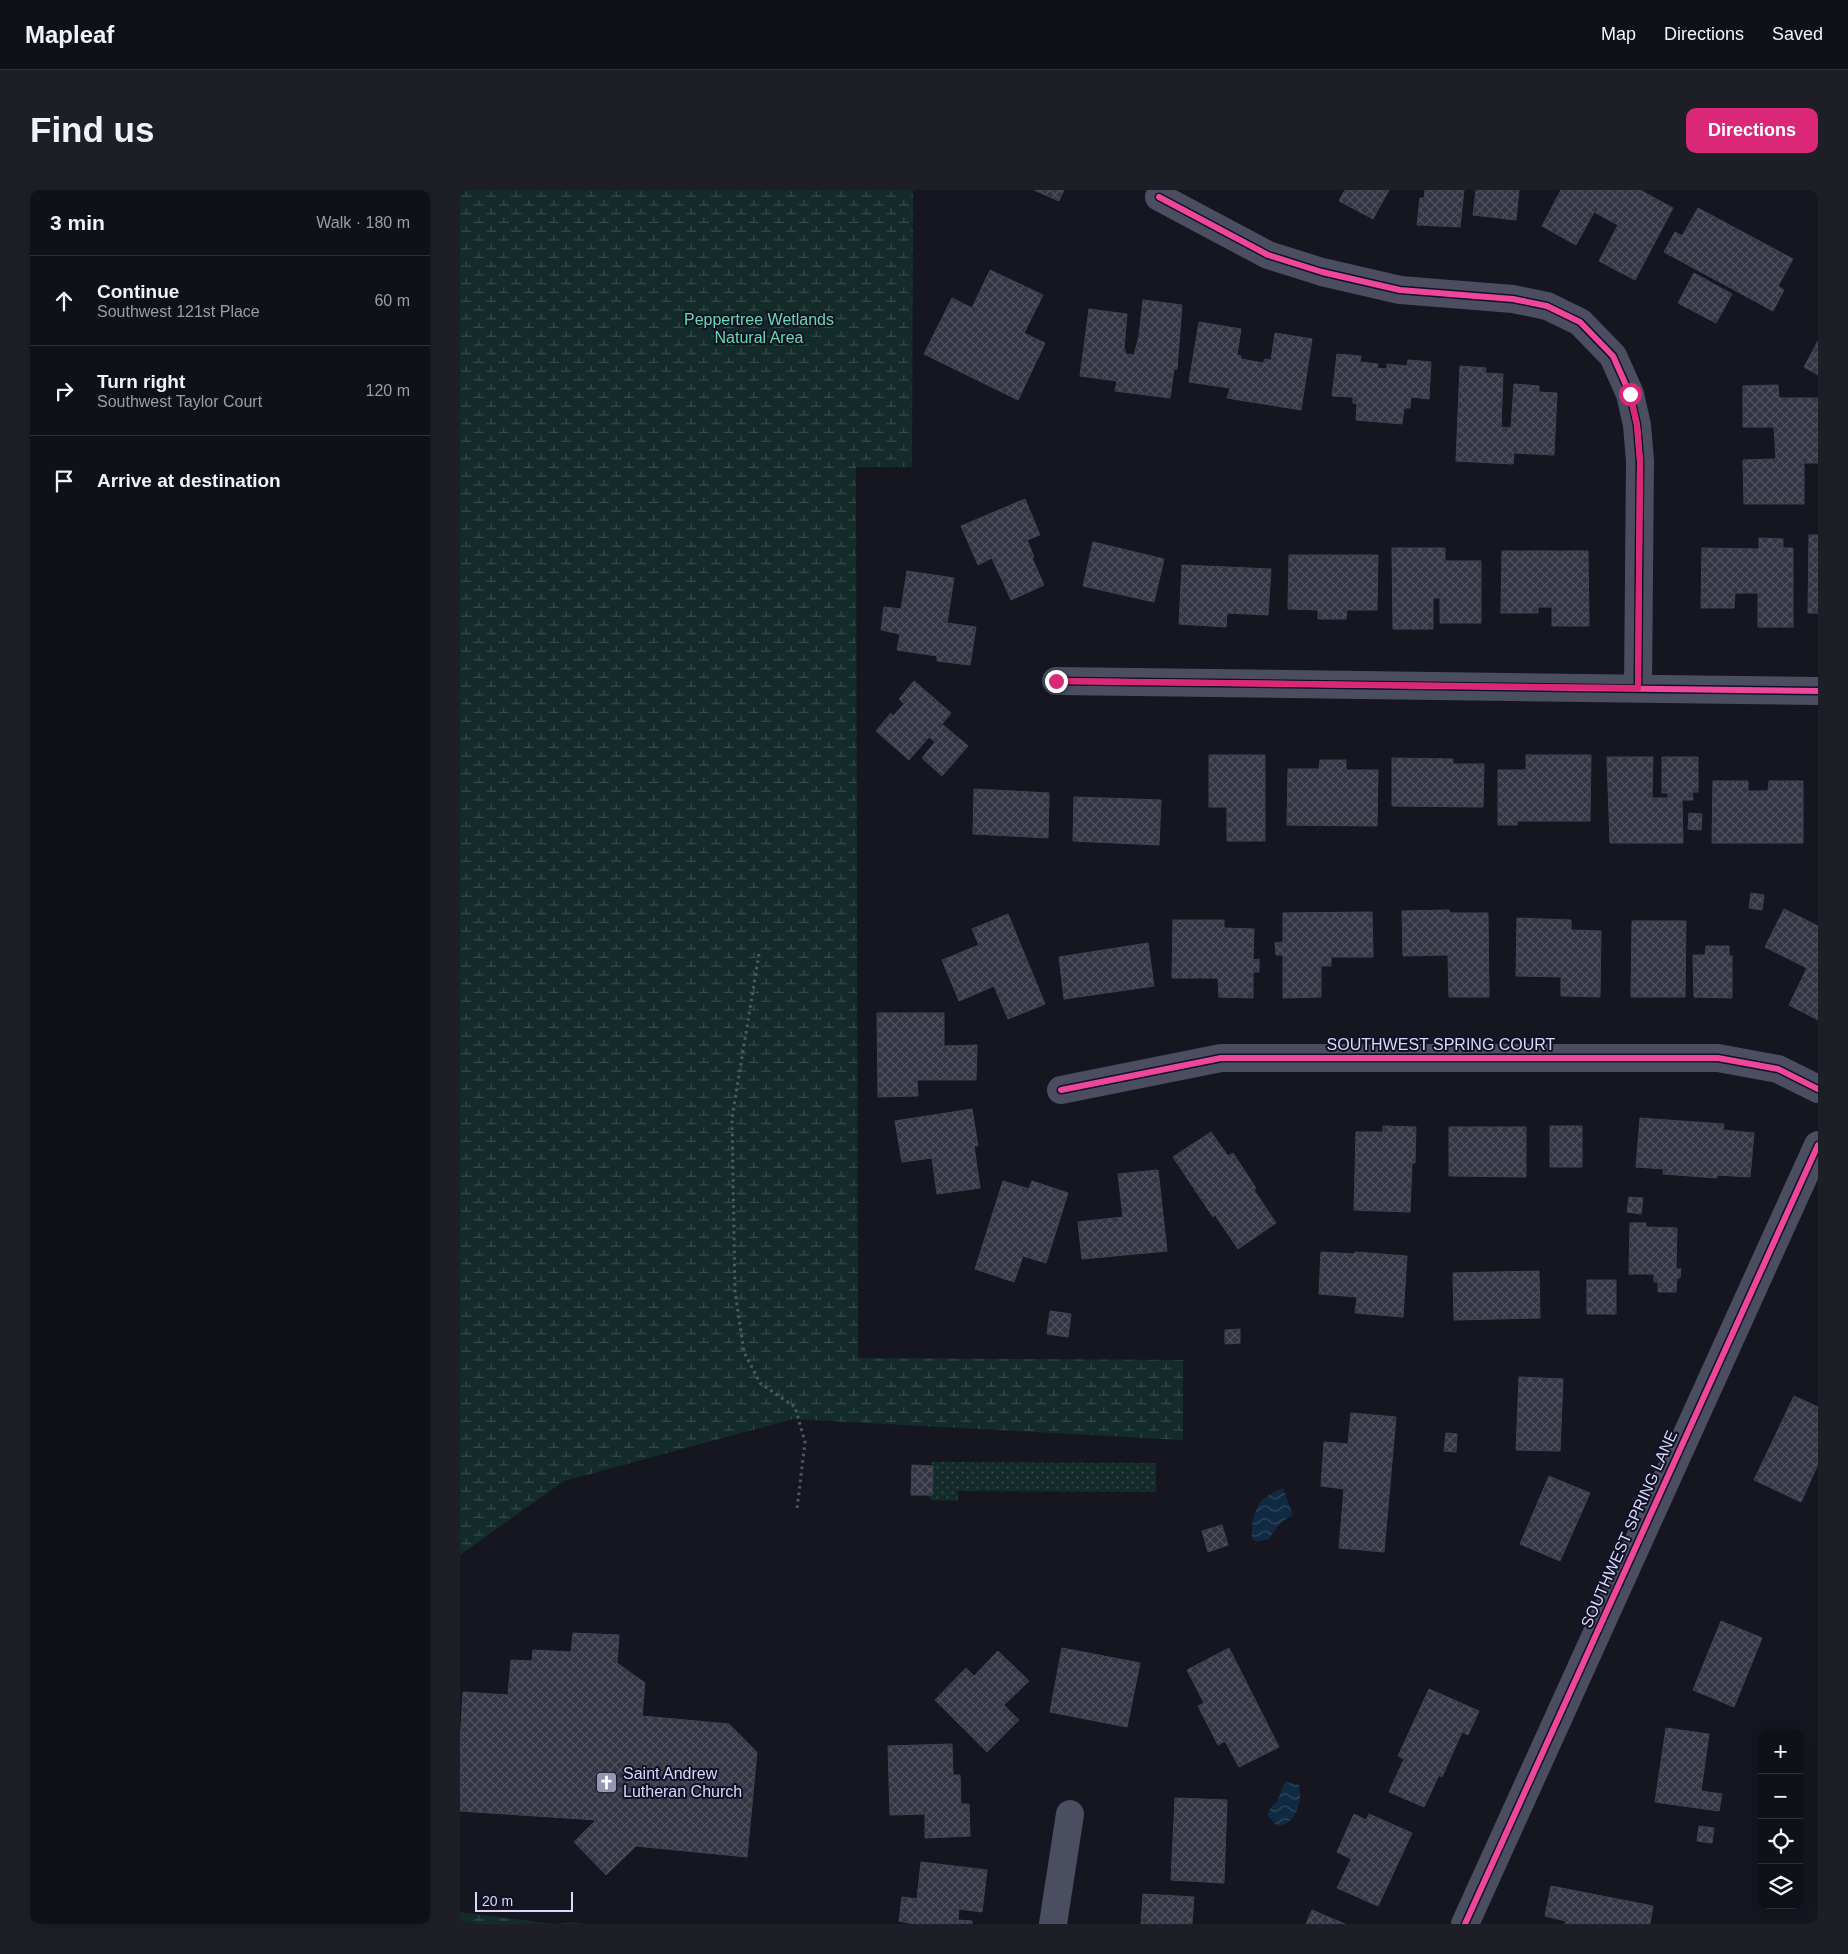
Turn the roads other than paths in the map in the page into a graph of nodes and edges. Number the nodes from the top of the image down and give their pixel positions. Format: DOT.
graph roads {
  1 [pos="1159,197"];
  2 [pos="1056,681"];
  3 [pos="1638,688"];
  4 [pos="1818,691"];
  5 [pos="1818,1089"];
  6 [pos="1061,1090"];
  7 [pos="1818,1145"];
  8 [pos="1070,1814"];
  9 [pos="1053,1924"];
  10 [pos="1465,1924"];
  1 -- 3 [label="street"];
  2 -- 3 [label="street"];
  3 -- 4 [label="street"];
  5 -- 6 [label="street, SOUTHWEST SPRING COURT"];
  7 -- 10 [label="street, SOUTHWEST SPRING LANE"];
  8 -- 9 [label="street"];
}
